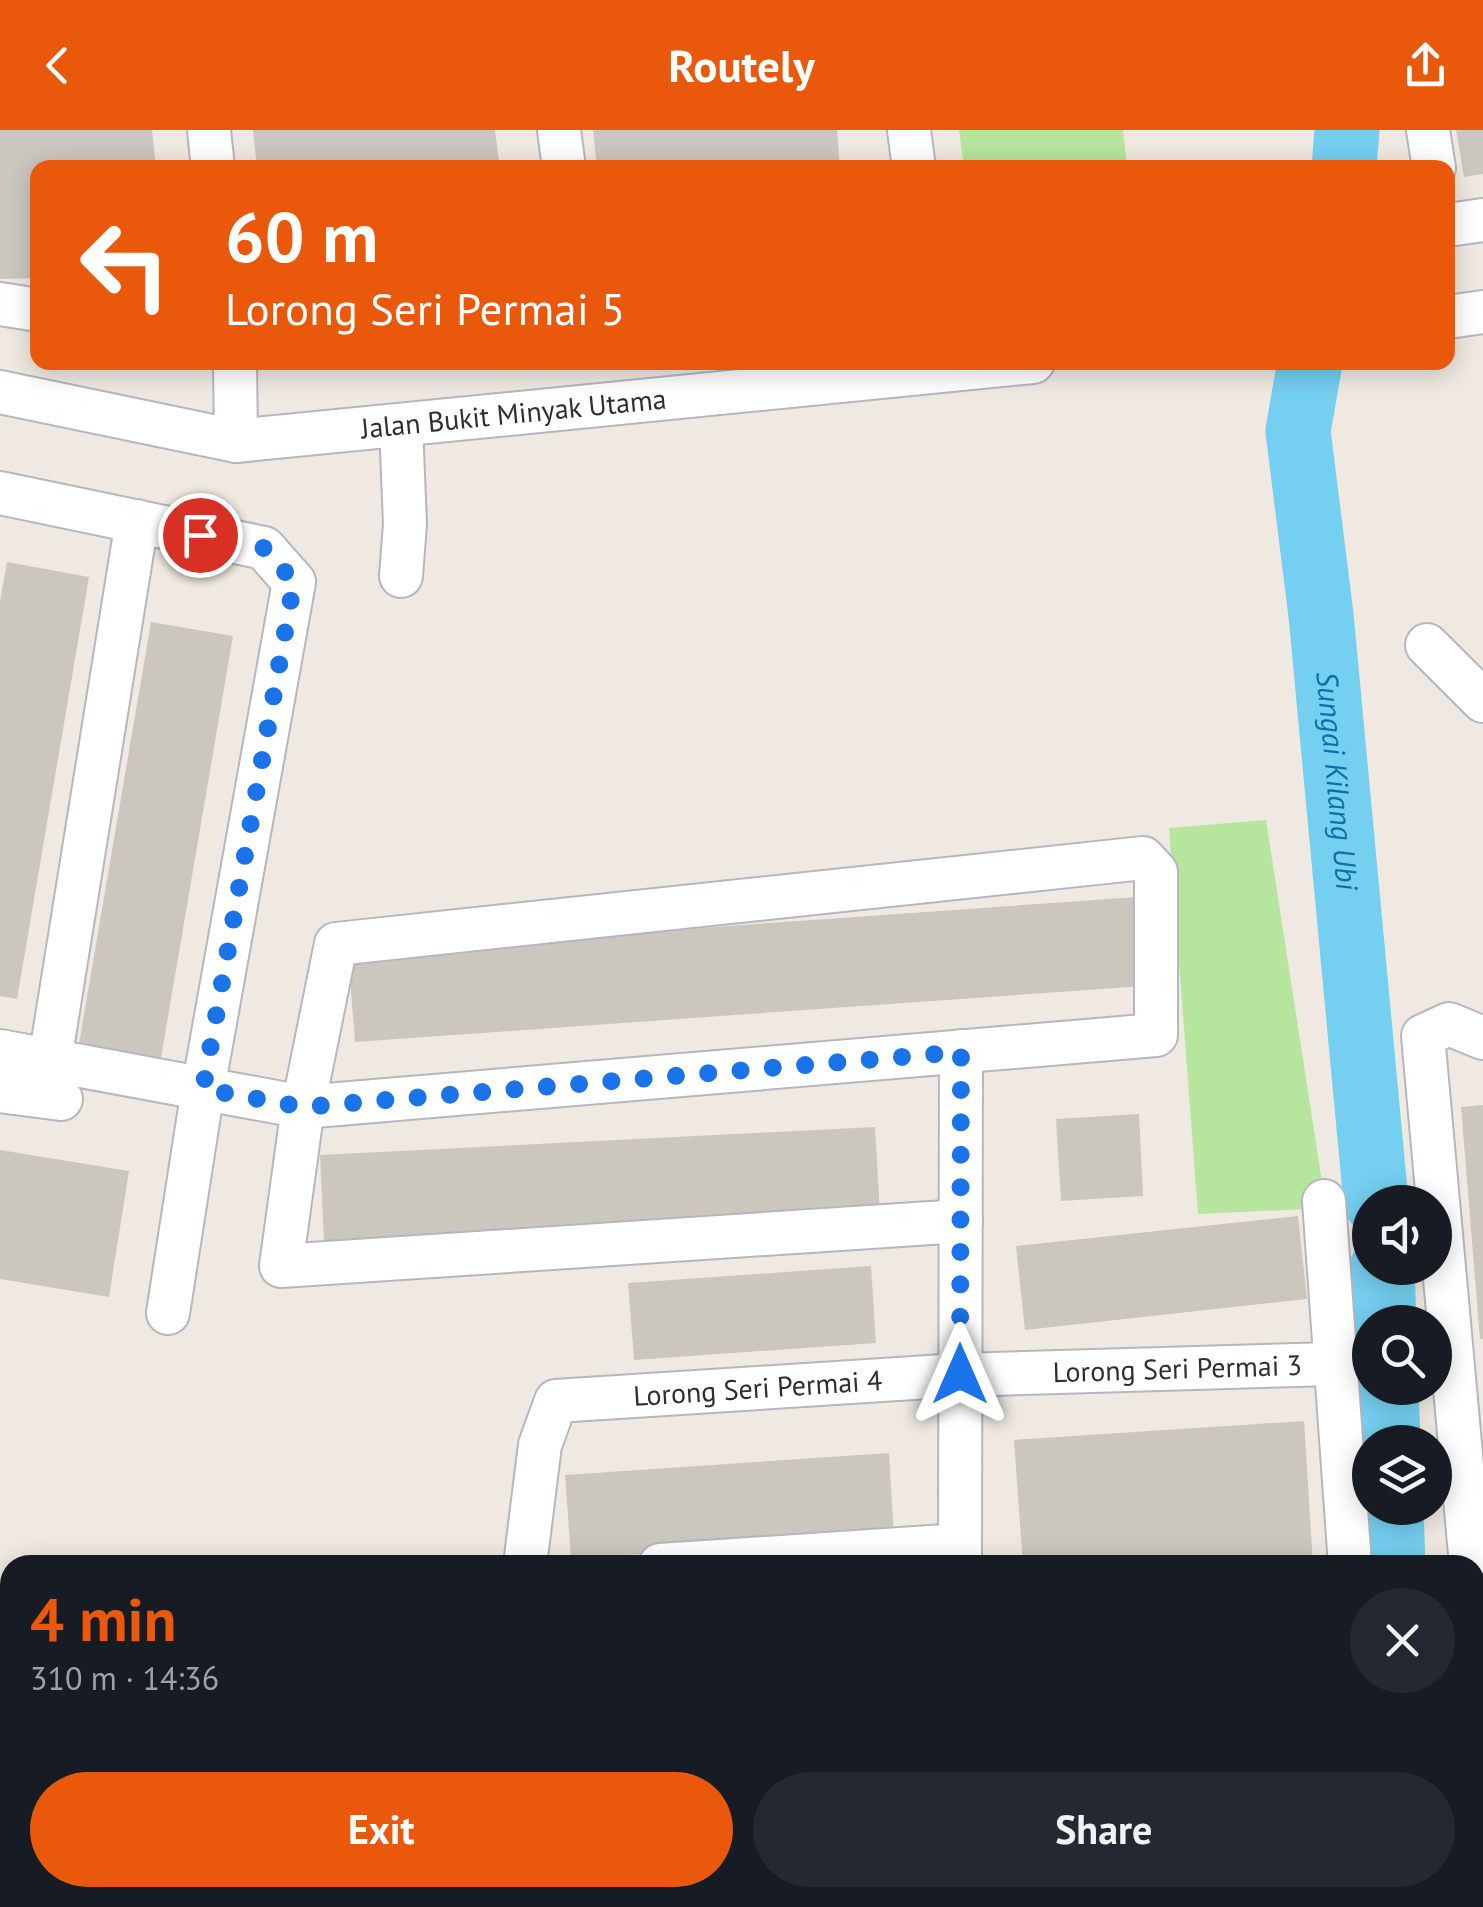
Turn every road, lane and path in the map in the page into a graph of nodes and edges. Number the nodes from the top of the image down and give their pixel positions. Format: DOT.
graph roads {
  1 [pos="209,130"];
  2 [pos="559,130"];
  3 [pos="909,130"];
  4 [pos="1428,130"];
  5 [pos="212,160"];
  6 [pos="563,160"];
  7 [pos="913,160"];
  8 [pos="1433,160"];
  9 [pos="1483,220"];
  10 [pos="1455,224"];
  11 [pos="0,304"];
  12 [pos="30,309"];
  13 [pos="1483,312"];
  14 [pos="1455,316"];
  15 [pos="234,370"];
  16 [pos="953,370"];
  17 [pos="0,392"];
  18 [pos="401,425"];
  19 [pos="236,441"];
  20 [pos="0,493"];
  21 [pos="137,522"];
  22 [pos="402,576"];
  23 [pos="1427,645"];
  24 [pos="1483,700"];
  25 [pos="1483,1038"];
  26 [pos="0,1052"];
  27 [pos="961,1052"];
  28 [pos="55,1079"];
  29 [pos="203,1089"];
  30 [pos="0,1091"];
  31 [pos="303,1107"];
  32 [pos="1324,1201"];
  33 [pos="961,1220"];
  34 [pos="168,1313"];
  35 [pos="1334,1364"];
  36 [pos="960,1374"];
  37 [pos="527,1555"];
  38 [pos="960,1555"];
  39 [pos="1349,1555"];
  40 [pos="1471,1555"];
  1 -- 5 [label="street"];
  2 -- 6 [label="street"];
  3 -- 7 [label="street"];
  4 -- 8 [label="street"];
  9 -- 10 [label="street"];
  11 -- 12 [label="street"];
  13 -- 14 [label="street"];
  15 -- 19 [label="street"];
  16 -- 18 [label="street, Jalan Bukit Minyak Utama"];
  17 -- 19 [label="street, Jalan Bukit Minyak Utama"];
  18 -- 19 [label="street, Jalan Bukit Minyak Utama"];
  18 -- 22 [label="street"];
  20 -- 21 [label="street"];
  21 -- 28 [label="street"];
  21 -- 29 [label="street"];
  23 -- 24 [label="street"];
  25 -- 40 [label="street"];
  26 -- 28 [label="street"];
  27 -- 31 [label="street"];
  27 -- 31 [label="street"];
  27 -- 33 [label="street"];
  28 -- 29 [label="street"];
  28 -- 30 [label="street"];
  29 -- 31 [label="street"];
  29 -- 34 [label="street"];
  31 -- 33 [label="street"];
  32 -- 35 [label="street"];
  33 -- 36 [label="street"];
  35 -- 36 [label="street, Lorong Seri Permai 3"];
  35 -- 39 [label="street"];
  36 -- 37 [label="street, Lorong Seri Permai 4"];
  36 -- 38 [label="street"];
}
